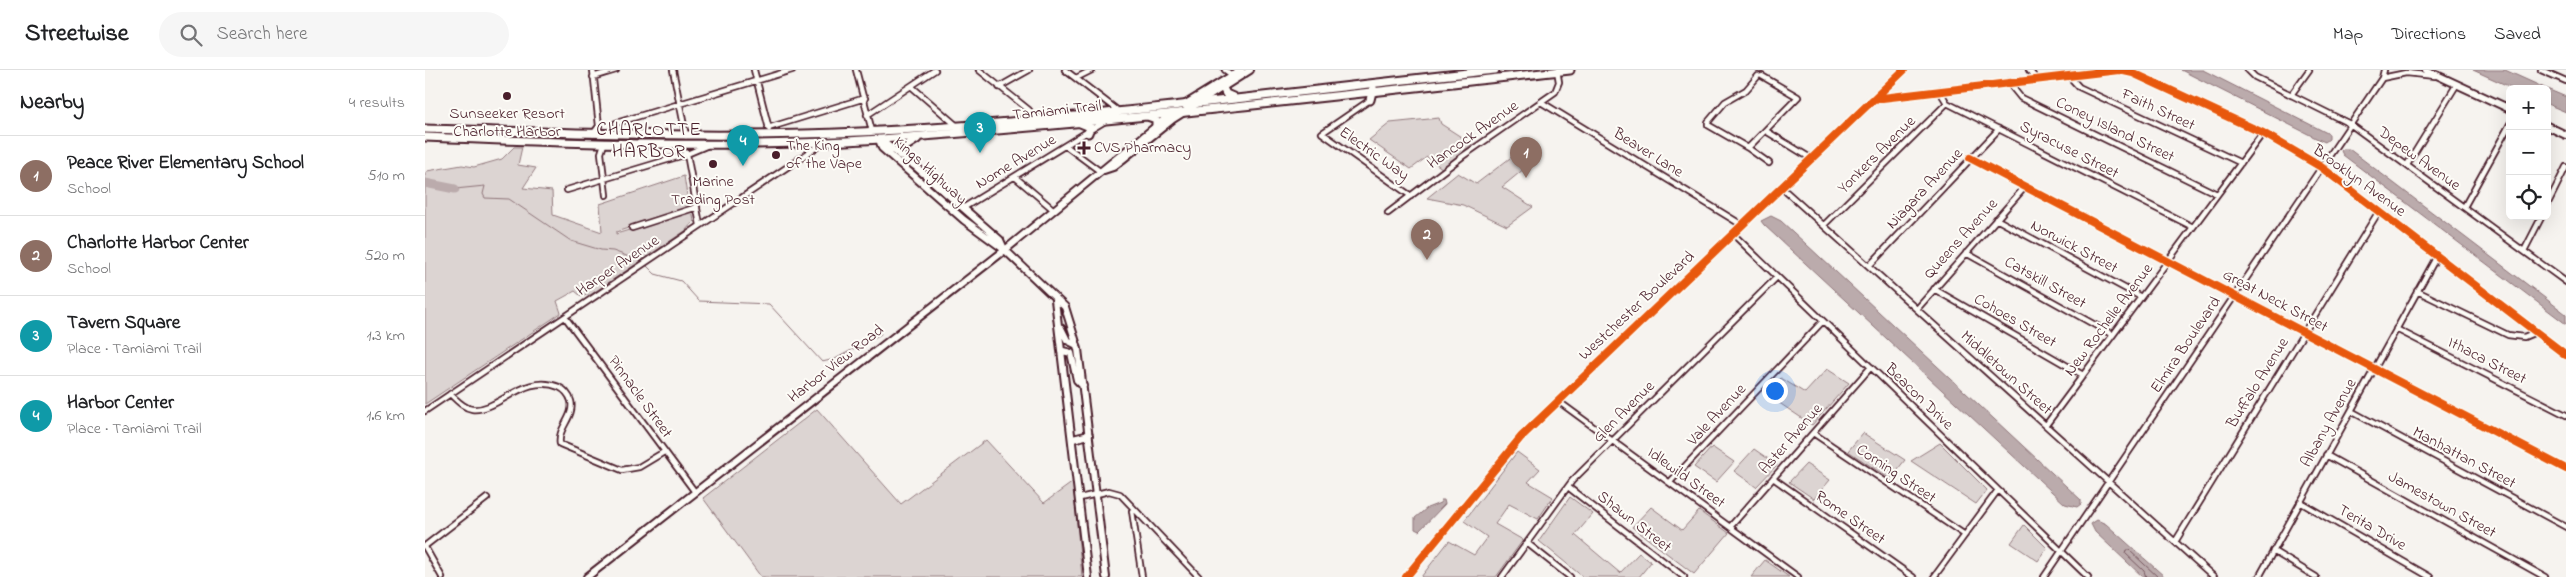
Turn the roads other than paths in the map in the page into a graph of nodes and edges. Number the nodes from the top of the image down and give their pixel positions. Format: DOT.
graph roads {
  1 [pos="593,70"];
  2 [pos="616,70"];
  3 [pos="673,70"];
  4 [pos="754,70"];
  5 [pos="792,70"];
  6 [pos="857,70"];
  7 [pos="923,70"];
  8 [pos="935,70"];
  9 [pos="979,70"];
  10 [pos="1029,70"];
  11 [pos="1065,70"];
  12 [pos="1092,70"];
  13 [pos="1225,70"];
  14 [pos="1241,70"];
  15 [pos="1250,70"];
  16 [pos="1495,70"];
  17 [pos="1571,70"];
  18 [pos="1904,70"];
  19 [pos="2029,70"];
  20 [pos="2248,70"];
  21 [pos="2309,70"];
  22 [pos="2384,70"];
  23 [pos="2426,70"];
  24 [pos="2541,70"];
  25 [pos="1557,71"];
  26 [pos="1759,74"];
  27 [pos="1232,75"];
  28 [pos="593,76"];
  29 [pos="926,76"];
  30 [pos="2069,76"];
  31 [pos="1076,78"];
  32 [pos="2382,78"];
  33 [pos="2443,78"];
  34 [pos="2036,79"];
  35 [pos="756,81"];
  36 [pos="1390,81"];
  37 [pos="2566,81"];
  38 [pos="2008,82"];
  39 [pos="1364,84"];
  40 [pos="2457,84"];
  41 [pos="911,86"];
  42 [pos="999,87"];
  43 [pos="1223,88"];
  44 [pos="1385,90"];
  45 [pos="1939,90"];
  46 [pos="1371,91"];
  47 [pos="1346,94"];
  48 [pos="2291,95"];
  49 [pos="1234,97"];
  50 [pos="865,98"];
  51 [pos="1874,99"];
  52 [pos="1204,100"];
  53 [pos="1370,100"];
  54 [pos="1190,102"];
  55 [pos="1541,102"];
  56 [pos="1947,103"];
  57 [pos="679,104"];
  58 [pos="2506,107"];
  59 [pos="1117,110"];
  60 [pos="1184,111"];
  61 [pos="1173,112"];
  62 [pos="867,115"];
  63 [pos="1145,115"];
  64 [pos="1033,119"];
  65 [pos="1106,120"];
  66 [pos="616,122"];
  67 [pos="1077,123"];
  68 [pos="2350,124"];
  69 [pos="1156,125"];
  70 [pos="957,126"];
  71 [pos="768,128"];
  72 [pos="2551,128"];
  73 [pos="425,129"];
  74 [pos="435,129"];
  75 [pos="1008,129"];
  76 [pos="1999,129"];
  77 [pos="469,130"];
  78 [pos="2507,130"];
  79 [pos="1766,131"];
  80 [pos="872,132"];
  81 [pos="425,133"];
  82 [pos="1088,133"];
  83 [pos="2263,133"];
  84 [pos="592,135"];
  85 [pos="770,135"];
  86 [pos="2566,135"];
  87 [pos="629,136"];
  88 [pos="685,136"];
  89 [pos="922,136"];
  90 [pos="425,137"];
  91 [pos="441,138"];
  92 [pos="879,139"];
  93 [pos="531,141"];
  94 [pos="825,142"];
  95 [pos="604,144"];
  96 [pos="678,145"];
  97 [pos="709,145"];
  98 [pos="1066,146"];
  99 [pos="1748,148"];
  100 [pos="687,154"];
  101 [pos="900,155"];
  102 [pos="1812,158"];
  103 [pos="1971,158"];
  104 [pos="1769,163"];
  105 [pos="2241,163"];
  106 [pos="2407,166"];
  107 [pos="2321,167"];
  108 [pos="2566,167"];
  109 [pos="1101,172"];
  110 [pos="925,174"];
  111 [pos="1015,177"];
  112 [pos="604,179"];
  113 [pos="917,179"];
  114 [pos="2025,187"];
  115 [pos="1782,188"];
  116 [pos="567,190"];
  117 [pos="2217,194"];
  118 [pos="605,195"];
  119 [pos="1411,196"];
  120 [pos="2551,197"];
  121 [pos="697,207"];
  122 [pos="2464,207"];
  123 [pos="963,208"];
  124 [pos="1054,210"];
  125 [pos="2379,211"];
  126 [pos="1388,213"];
  127 [pos="1996,219"];
  128 [pos="2540,220"];
  129 [pos="700,225"];
  130 [pos="1742,225"];
  131 [pos="1824,225"];
  132 [pos="2193,227"];
  133 [pos="632,228"];
  134 [pos="1733,234"];
  135 [pos="1005,250"];
  136 [pos="2524,251"];
  137 [pos="1966,253"];
  138 [pos="2437,256"];
  139 [pos="2168,261"];
  140 [pos="1869,266"];
  141 [pos="1777,277"];
  142 [pos="2566,282"];
  143 [pos="1934,289"];
  144 [pos="2417,291"];
  145 [pos="2234,296"];
  146 [pos="2141,297"];
  147 [pos="1055,300"];
  148 [pos="1917,309"];
  149 [pos="565,316"];
  150 [pos="1823,321"];
  151 [pos="1060,327"];
  152 [pos="2396,329"];
  153 [pos="2304,332"];
  154 [pos="2536,332"];
  155 [pos="2113,335"];
  156 [pos="1077,345"];
  157 [pos="1063,351"];
  158 [pos="2566,355"];
  159 [pos="1871,367"];
  160 [pos="2374,369"];
  161 [pos="2083,375"];
  162 [pos="1083,386"];
  163 [pos="450,394"];
  164 [pos="1558,400"];
  165 [pos="2351,410"];
  166 [pos="425,411"];
  167 [pos="2566,414"];
  168 [pos="2046,426"];
  169 [pos="1813,433"];
  170 [pos="1089,435"];
  171 [pos="1073,439"];
  172 [pos="1613,440"];
  173 [pos="664,452"];
  174 [pos="2326,455"];
  175 [pos="2566,469"];
  176 [pos="1773,478"];
  177 [pos="1670,482"];
  178 [pos="2108,482"];
  179 [pos="1568,487"];
  180 [pos="1998,490"];
  181 [pos="695,492"];
  182 [pos="1097,494"];
  183 [pos="487,498"];
  184 [pos="1080,498"];
  185 [pos="2300,502"];
  186 [pos="1132,510"];
  187 [pos="1730,527"];
  188 [pos="2566,527"];
  189 [pos="1965,535"];
  190 [pos="1527,542"];
  191 [pos="2175,542"];
  192 [pos="425,547"];
  193 [pos="2061,551"];
  194 [pos="2273,551"];
  195 [pos="442,577"];
  196 [pos="587,577"];
  197 [pos="1088,577"];
  198 [pos="1106,577"];
  199 [pos="1141,577"];
  200 [pos="1199,577"];
  201 [pos="1406,577"];
  202 [pos="1502,577"];
  203 [pos="1570,577"];
  204 [pos="1684,577"];
  205 [pos="1798,577"];
  206 [pos="1913,577"];
  207 [pos="1934,577"];
  208 [pos="2044,577"];
  209 [pos="2088,577"];
  210 [pos="2214,577"];
  211 [pos="2259,577"];
  212 [pos="2316,577"];
  213 [pos="2430,577"];
  214 [pos="2545,577"];
  1 -- 28 [label="street"];
  2 -- 28 [label="street"];
  3 -- 57 [label="street"];
  4 -- 35 [label="street"];
  5 -- 35 [label="street"];
  6 -- 50 [label="street"];
  7 -- 29 [label="street"];
  8 -- 29 [label="street"];
  9 -- 42 [label="street"];
  10 -- 42 [label="street"];
  11 -- 31 [label="street"];
  12 -- 31 [label="street"];
  13 -- 27 [label="street"];
  14 -- 27 [label="main road, Harbor View Road"];
  15 -- 43 [label="main road, Harbor View Road"];
  16 -- 36 [label="main road, Tamiami Trail"];
  17 -- 25 [label="main road, Tamiami Trail"];
  18 -- 51 [label="street, Westchester Boulevard"];
  19 -- 34 [label="street"];
  20 -- 48 [label="street, Depew Avenue"];
  21 -- 48 [label="street"];
  22 -- 32 [label="street, Elmira Boulevard"];
  23 -- 33 [label="main road"];
  24 -- 37 [label="street"];
  25 -- 44 [label="main road, Tamiami Trail"];
  25 -- 55 [label="street, Hancock Avenue"];
  26 -- 79 [label="street"];
  26 -- 99 [label="street"];
  27 -- 54 [label="main road, Harbor View Road"];
  28 -- 84 [label="street"];
  29 -- 41 [label="street"];
  30 -- 34 [label="street, Brooklyn Avenue"];
  30 -- 83 [label="street, Brooklyn Avenue"];
  30 -- 105 [label="street, Faith Street"];
  31 -- 59 [label="street"];
  32 -- 33 [label="street"];
  32 -- 68 [label="street, Elmira Boulevard"];
  33 -- 40 [label="main road"];
  34 -- 38 [label="street, Brooklyn Avenue"];
  35 -- 57 [label="street"];
  35 -- 71 [label="street"];
  36 -- 39 [label="main road, Tamiami Trail"];
  36 -- 46 [label="main road"];
  38 -- 45 [label="street, Brooklyn Avenue"];
  38 -- 117 [label="street, Coney Island Street"];
  39 -- 47 [label="main road"];
  39 -- 49 [label="main road, Tamiami Trail"];
  40 -- 58 [label="main road"];
  40 -- 106 [label="street"];
  41 -- 62 [label="street"];
  41 -- 70 [label="street"];
  42 -- 64 [label="street"];
  43 -- 49 [label="main road"];
  43 -- 52 [label="main road, Harbor View Road"];
  44 -- 46 [label="main road, Tamiami Trail"];
  44 -- 53 [label="main road"];
  45 -- 51 [label="street, Brooklyn Avenue"];
  45 -- 56 [label="street"];
  46 -- 47 [label="main road, Tamiami Trail"];
  46 -- 53 [label="main road"];
  47 -- 60 [label="main road, Tamiami Trail"];
  48 -- 68 [label="street, Depew Avenue"];
  49 -- 52 [label="main road, Tamiami Trail"];
  50 -- 62 [label="street"];
  50 -- 71 [label="street"];
  51 -- 102 [label="street, Westchester Boulevard"];
  52 -- 54 [label="main road, Tamiami Trail"];
  52 -- 60 [label="main road, Harbor View Road"];
  53 -- 119 [label="street, Electric Way"];
  54 -- 59 [label="main road, Tamiami Trail"];
  54 -- 61 [label="main road, Harbor View Road"];
  55 -- 119 [label="street, Hancock Avenue"];
  55 -- 130 [label="street, Beaver Lane"];
  56 -- 76 [label="street, Syracuse Street"];
  56 -- 131 [label="street, Yonkers Avenue"];
  57 -- 66 [label="street"];
  57 -- 88 [label="street"];
  59 -- 64 [label="main road, Tamiami Trail"];
  60 -- 61 [label="main road, Tamiami Trail"];
  60 -- 109 [label="main road, Harbor View Road"];
  61 -- 63 [label="main road, Tamiami Trail"];
  61 -- 69 [label="main road, Harbor View Road"];
  62 -- 80 [label="street"];
  63 -- 65 [label="main road, Tamiami Trail"];
  63 -- 69 [label="main road"];
  64 -- 70 [label="main road, Tamiami Trail"];
  64 -- 75 [label="main road"];
  65 -- 67 [label="main road, Tamiami Trail"];
  65 -- 82 [label="street, Nome Avenue"];
  67 -- 75 [label="main road, Tamiami Trail"];
  67 -- 82 [label="main road"];
  68 -- 106 [label="street, Depew Avenue"];
  68 -- 107 [label="street, Elmira Boulevard"];
  69 -- 109 [label="main road, Harbor View Road"];
  70 -- 80 [label="main road, Tamiami Trail"];
  71 -- 85 [label="street"];
  72 -- 86 [label="main road"];
  73 -- 74 [label="main road, Tamiami Trail"];
  74 -- 77 [label="main road, Tamiami Trail"];
  74 -- 81 [label="main road"];
  75 -- 89 [label="main road, Tamiami Trail"];
  76 -- 103 [label="street, Niagara Avenue"];
  76 -- 132 [label="street, Syracuse Street"];
  77 -- 84 [label="main road, Tamiami Trail"];
  77 -- 91 [label="main road"];
  78 -- 122 [label="street"];
  79 -- 99 [label="street"];
  79 -- 102 [label="street"];
  80 -- 85 [label="main road, Tamiami Trail"];
  80 -- 92 [label="main road"];
  82 -- 98 [label="street, Nome Avenue"];
  83 -- 105 [label="street, New Rochelle Avenue"];
  83 -- 107 [label="street, Brooklyn Avenue"];
  84 -- 87 [label="main road, Tamiami Trail"];
  84 -- 93 [label="main road"];
  85 -- 88 [label="main road, Tamiami Trail"];
  87 -- 88 [label="main road, Tamiami Trail"];
  87 -- 95 [label="main road"];
  89 -- 92 [label="main road, Tamiami Trail"];
  89 -- 101 [label="main road"];
  90 -- 91 [label="main road, Tamiami Trail"];
  91 -- 93 [label="main road, Tamiami Trail"];
  92 -- 94 [label="main road, Tamiami Trail"];
  92 -- 101 [label="main road, Kings Highway"];
  92 -- 113 [label="main road, Kings Highway"];
  93 -- 95 [label="main road, Tamiami Trail"];
  94 -- 97 [label="main road, Tamiami Trail"];
  94 -- 129 [label="street, Harper Avenue"];
  95 -- 96 [label="main road, Tamiami Trail"];
  95 -- 112 [label="street"];
  96 -- 97 [label="main road, Tamiami Trail"];
  96 -- 100 [label="street"];
  97 -- 100 [label="street"];
  98 -- 109 [label="street"];
  98 -- 111 [label="street, Nome Avenue"];
  99 -- 104 [label="street"];
  100 -- 112 [label="street"];
  100 -- 121 [label="street"];
  101 -- 110 [label="main road, Kings Highway"];
  102 -- 115 [label="street, Westchester Boulevard"];
  103 -- 114 [label="street, Great Neck Street"];
  103 -- 140 [label="street, Niagara Avenue"];
  105 -- 117 [label="street, New Rochelle Avenue"];
  106 -- 122 [label="street, Depew Avenue"];
  107 -- 125 [label="street, Brooklyn Avenue"];
  107 -- 145 [label="street, Elmira Boulevard"];
  108 -- 120 [label="street"];
  109 -- 124 [label="main road, Harbor View Road"];
  110 -- 113 [label="main road"];
  110 -- 123 [label="main road, Kings Highway"];
  111 -- 123 [label="street, Nome Avenue"];
  111 -- 124 [label="street"];
  112 -- 116 [label="street"];
  112 -- 118 [label="street"];
  113 -- 135 [label="main road, Kings Highway"];
  114 -- 127 [label="street, Queens Avenue"];
  114 -- 139 [label="street, Great Neck Street"];
  115 -- 130 [label="street, Westchester Boulevard"];
  115 -- 131 [label="street, Middletown Street"];
  117 -- 132 [label="street, New Rochelle Avenue"];
  119 -- 126 [label="street, Hancock Avenue"];
  121 -- 129 [label="street"];
  121 -- 133 [label="street"];
  122 -- 136 [label="street, Depew Avenue"];
  123 -- 135 [label="main road, Kings Highway"];
  124 -- 135 [label="main road, Harbor View Road"];
  125 -- 138 [label="street, Brooklyn Avenue"];
  125 -- 153 [label="street, Buffalo Avenue"];
  127 -- 137 [label="street, Queens Avenue"];
  127 -- 146 [label="street, Norwick Street"];
  128 -- 136 [label="street"];
  129 -- 149 [label="street, Harper Avenue"];
  130 -- 134 [label="street, Westchester Boulevard"];
  131 -- 140 [label="street, Middletown Street"];
  132 -- 139 [label="street, New Rochelle Avenue"];
  134 -- 141 [label="street, Beacon Drive"];
  134 -- 164 [label="street, Westchester Boulevard"];
  135 -- 147 [label="main road, Kings Highway"];
  135 -- 181 [label="main road, Harbor View Road"];
  136 -- 142 [label="street, Depew Avenue"];
  137 -- 143 [label="street, Queens Avenue"];
  137 -- 155 [label="street, Catskill Street"];
  138 -- 144 [label="street, Albany Avenue"];
  138 -- 154 [label="street, Brooklyn Avenue"];
  139 -- 145 [label="street, Great Neck Street"];
  139 -- 146 [label="street, New Rochelle Avenue"];
  140 -- 148 [label="street, Middletown Street"];
  141 -- 150 [label="street, Beacon Drive"];
  141 -- 172 [label="street, Glen Avenue"];
  143 -- 148 [label="street, Queens Avenue"];
  143 -- 161 [label="street, Cohoes Street"];
  144 -- 152 [label="street, Albany Avenue"];
  144 -- 154 [label="street"];
  145 -- 153 [label="street, Great Neck Street"];
  145 -- 178 [label="street, Elmira Boulevard"];
  146 -- 155 [label="street, New Rochelle Avenue"];
  147 -- 151 [label="main road"];
  147 -- 156 [label="main road, Kings Highway"];
  148 -- 168 [label="street, Middletown Street"];
  149 -- 163 [label="street, Harper Avenue"];
  149 -- 173 [label="street, Pinnacle Street"];
  150 -- 159 [label="street, Beacon Drive"];
  150 -- 177 [label="street, Vale Avenue"];
  151 -- 156 [label="main road"];
  151 -- 157 [label="main road"];
  152 -- 160 [label="street, Albany Avenue"];
  152 -- 167 [label="street, Ithaca Street"];
  153 -- 160 [label="street, Great Neck Street"];
  153 -- 191 [label="street, Buffalo Avenue"];
  154 -- 158 [label="street, Brooklyn Avenue"];
  155 -- 161 [label="street, New Rochelle Avenue"];
  156 -- 162 [label="main road, Kings Highway"];
  157 -- 162 [label="main road"];
  157 -- 171 [label="main road"];
  159 -- 169 [label="street, Aster Avenue"];
  159 -- 180 [label="street, Beacon Drive"];
  160 -- 165 [label="street, Albany Avenue"];
  160 -- 175 [label="street, Great Neck Street"];
  161 -- 168 [label="street, New Rochelle Avenue"];
  162 -- 170 [label="main road, Kings Highway"];
  163 -- 166 [label="street, Harper Avenue"];
  163 -- 173 [label="street"];
  164 -- 172 [label="street, Idlewild Street"];
  164 -- 201 [label="street, Westchester Boulevard"];
  165 -- 174 [label="street, Albany Avenue"];
  165 -- 188 [label="street, Manhattan Street"];
  168 -- 178 [label="street, Middletown Street"];
  169 -- 176 [label="street, Aster Avenue"];
  169 -- 189 [label="street, Corning Street"];
  170 -- 171 [label="main road"];
  170 -- 182 [label="main road, Kings Highway"];
  171 -- 184 [label="main road"];
  172 -- 177 [label="street, Idlewild Street"];
  172 -- 179 [label="street, Glen Avenue"];
  173 -- 181 [label="street, Pinnacle Street"];
  174 -- 185 [label="street, Albany Avenue"];
  174 -- 214 [label="street, Jamestown Street"];
  176 -- 187 [label="street, Aster Avenue"];
  176 -- 206 [label="street, Rome Street"];
  177 -- 187 [label="street, Idlewild Street"];
  178 -- 191 [label="street, Middletown Street"];
  178 -- 193 [label="street, Elmira Boulevard"];
  179 -- 190 [label="street, Glen Avenue"];
  179 -- 204 [label="street, Shawn Street"];
  180 -- 189 [label="street"];
  180 -- 193 [label="street, Beacon Drive"];
  181 -- 196 [label="main road, Harbor View Road"];
  182 -- 184 [label="street"];
  182 -- 186 [label="street"];
  182 -- 198 [label="main road, Kings Highway"];
  183 -- 192 [label="street"];
  184 -- 197 [label="main road"];
  185 -- 194 [label="street, Albany Avenue"];
  185 -- 213 [label="street, Terita Drive"];
  186 -- 199 [label="street"];
  186 -- 200 [label="street"];
  187 -- 205 [label="street, Idlewild Street"];
  189 -- 207 [label="street"];
  190 -- 202 [label="street, Glen Avenue"];
  190 -- 203 [label="street"];
  191 -- 210 [label="street, Middletown Street"];
  192 -- 195 [label="street"];
  193 -- 208 [label="street, Elmira Boulevard"];
  193 -- 209 [label="street, Beacon Drive"];
  194 -- 211 [label="street, Albany Avenue"];
  194 -- 212 [label="street"];
}
